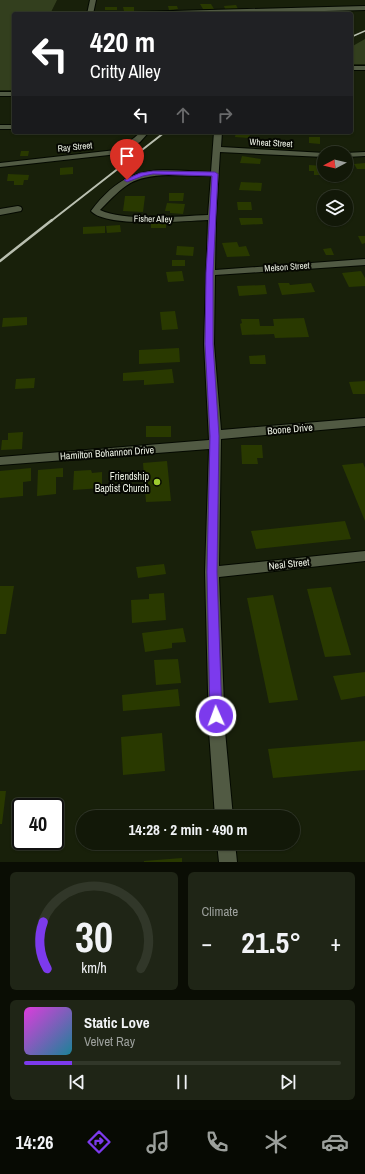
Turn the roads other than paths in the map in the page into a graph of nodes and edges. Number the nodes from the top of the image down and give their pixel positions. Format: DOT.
graph roads {
  1 [pos="93,0"];
  2 [pos="365,8"];
  3 [pos="249,10"];
  4 [pos="90,12"];
  5 [pos="192,12"];
  6 [pos="353,68"];
  7 [pos="365,68"];
  8 [pos="0,94"];
  9 [pos="12,94"];
  10 [pos="0,127"];
  11 [pos="12,127"];
  12 [pos="143,134"];
  13 [pos="218,134"];
  14 [pos="217,149"];
  15 [pos="365,154"];
  16 [pos="317,155"];
  17 [pos="353,155"];
  18 [pos="0,165"];
  19 [pos="215,174"];
  20 [pos="18,209"];
  21 [pos="0,212"];
  22 [pos="212,217"];
  23 [pos="365,262"];
  24 [pos="210,273"];
  25 [pos="365,422"];
  26 [pos="215,440"];
  27 [pos="0,461"];
  28 [pos="365,556"];
  29 [pos="212,572"];
  30 [pos="223,810"];
  31 [pos="227,850"];
  32 [pos="228,862"];
  1 -- 4 [label="street"];
  2 -- 3 [label="street"];
  3 -- 5 [label="street"];
  6 -- 7 [label="street"];
  8 -- 9 [label="street"];
  10 -- 11 [label="street"];
  12 -- 18 [label="street, Ray Street"];
  13 -- 14 [label="street"];
  14 -- 16 [label="street, Wheat Street"];
  14 -- 19 [label="street"];
  15 -- 17 [label="street"];
  19 -- 22 [label="street"];
  19 -- 22 [label="street, Fisher Alley"];
  20 -- 21 [label="street"];
  22 -- 24 [label="street"];
  23 -- 24 [label="street, Melson Street"];
  24 -- 26 [label="street"];
  25 -- 26 [label="street, Boone Drive"];
  26 -- 27 [label="street, Hamilton Bohannon Drive"];
  26 -- 29 [label="street"];
  28 -- 29 [label="street, Neal Street"];
  29 -- 30 [label="street"];
  31 -- 32 [label="street"];
}
